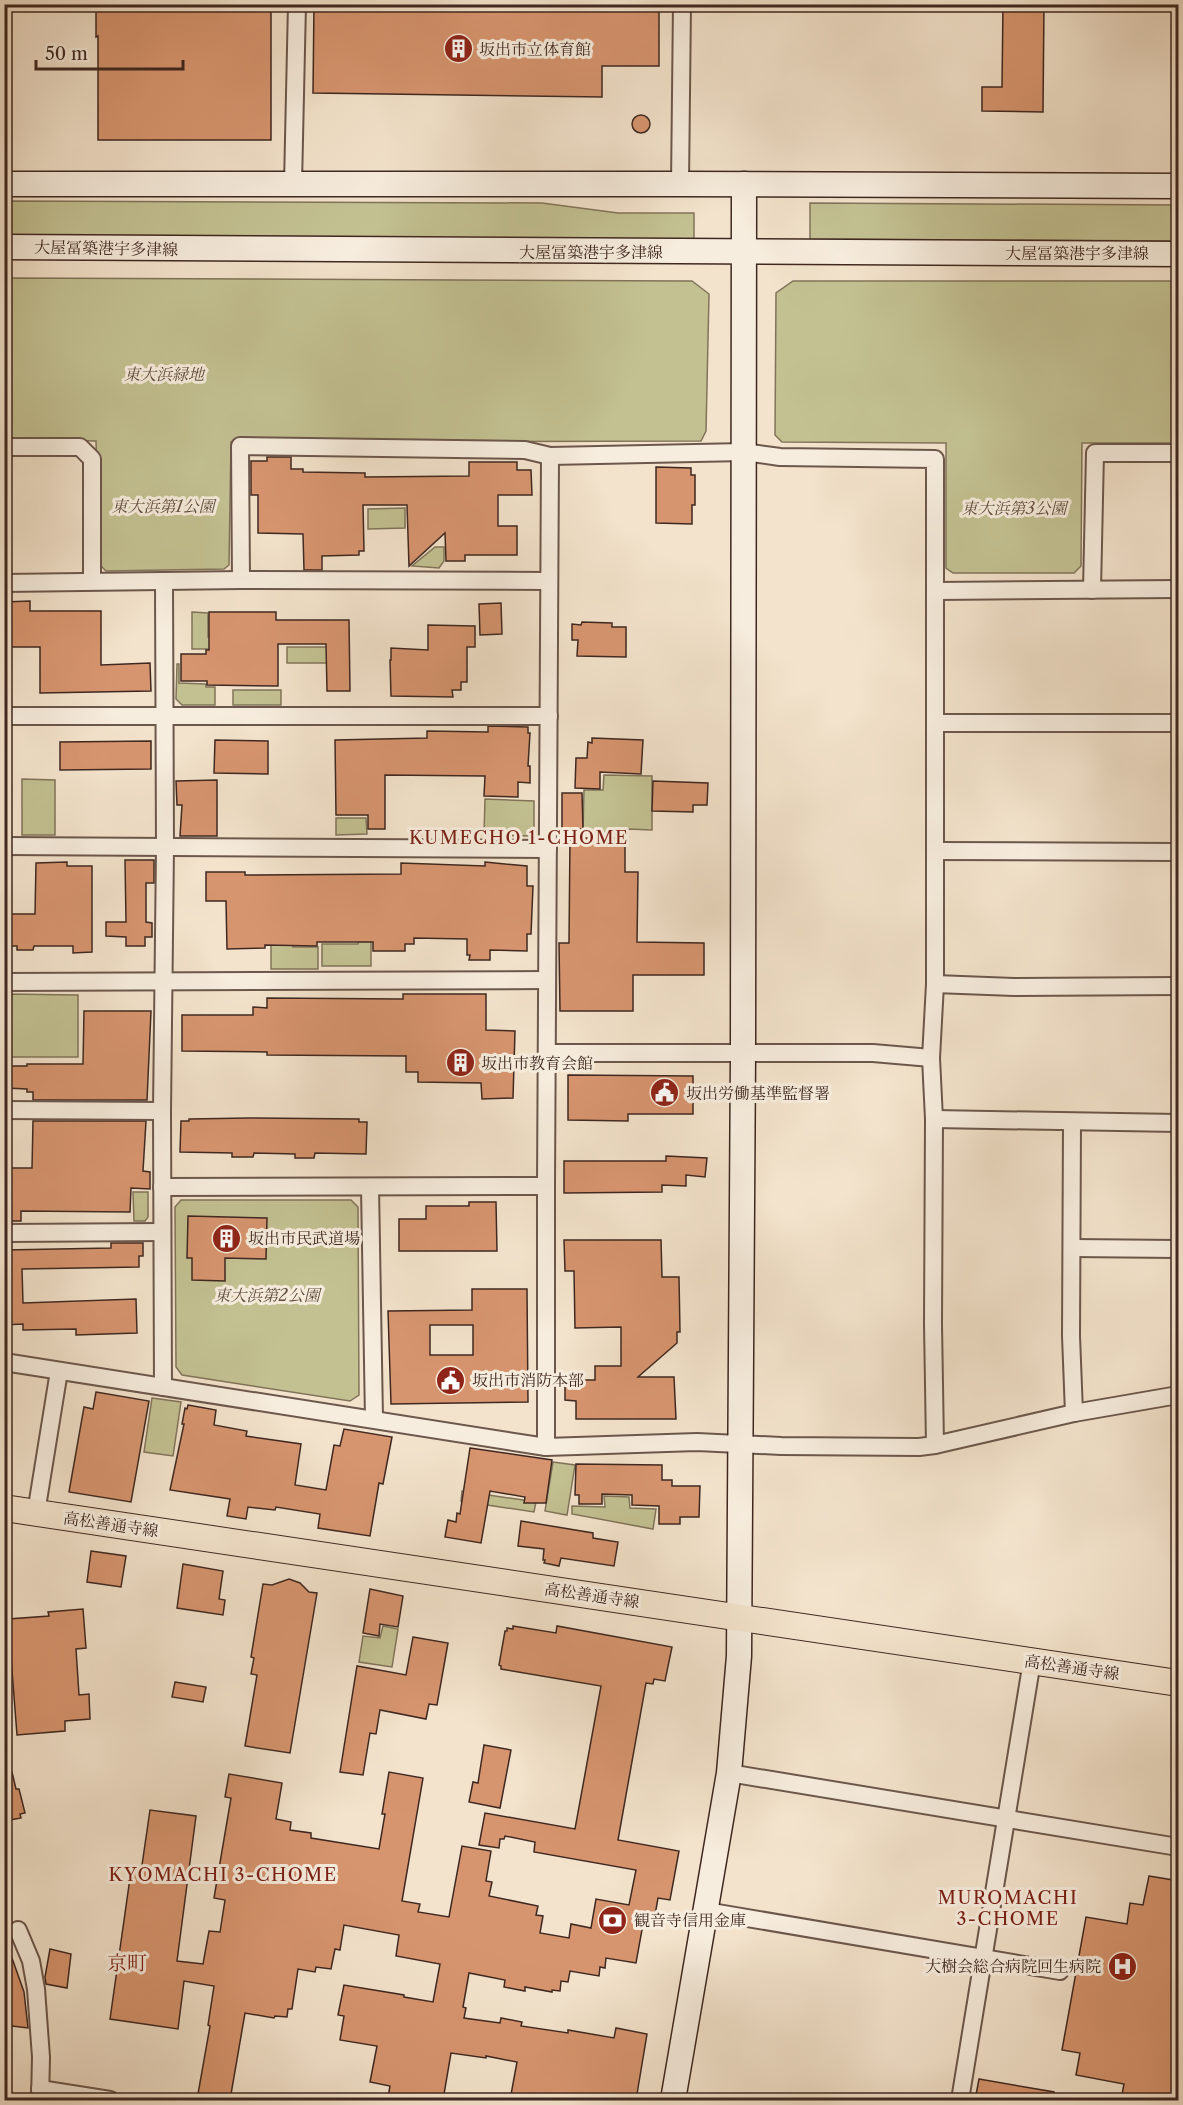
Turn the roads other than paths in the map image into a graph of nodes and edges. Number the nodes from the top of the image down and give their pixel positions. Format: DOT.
graph roads {
  1 [pos="297,4"];
  2 [pos="682,4"];
  3 [pos="4,184"];
  4 [pos="293,184"];
  5 [pos="680,184"];
  6 [pos="744,184"];
  7 [pos="1179,186"];
  8 [pos="4,247"];
  9 [pos="744,253"];
  10 [pos="1179,254"];
  11 [pos="4,447"];
  12 [pos="744,453"];
  13 [pos="1179,453"];
  14 [pos="550,456"];
  15 [pos="241,580"];
  16 [pos="92,581"];
  17 [pos="164,581"];
  18 [pos="549,581"];
  19 [pos="4,583"];
  20 [pos="1179,589"];
  21 [pos="1092,590"];
  22 [pos="937,591"];
  23 [pos="4,716"];
  24 [pos="165,716"];
  25 [pos="549,717"];
  26 [pos="936,723"];
  27 [pos="1179,723"];
  28 [pos="4,846"];
  29 [pos="165,849"];
  30 [pos="548,849"];
  31 [pos="935,851"];
  32 [pos="1179,852"];
  33 [pos="547,980"];
  34 [pos="4,982"];
  35 [pos="163,983"];
  36 [pos="934,984"];
  37 [pos="1179,986"];
  38 [pos="547,1053"];
  39 [pos="743,1053"];
  40 [pos="932,1058"];
  41 [pos="4,1110"];
  42 [pos="162,1111"];
  43 [pos="934,1119"];
  44 [pos="1072,1123"];
  45 [pos="1179,1123"];
  46 [pos="546,1186"];
  47 [pos="162,1187"];
  48 [pos="369,1187"];
  49 [pos="162,1232"];
  50 [pos="4,1233"];
  51 [pos="1072,1248"];
  52 [pos="1179,1249"];
  53 [pos="4,1362"];
  54 [pos="59,1371"];
  55 [pos="163,1387"];
  56 [pos="1179,1395"];
  57 [pos="1074,1413"];
  58 [pos="374,1419"];
  59 [pos="740,1443"];
  60 [pos="935,1445"];
  61 [pos="546,1447"];
  62 [pos="4,1508"];
  63 [pos="36,1513"];
  64 [pos="740,1617"];
  65 [pos="1032,1662"];
  66 [pos="1179,1683"];
  67 [pos="729,1773"];
  68 [pos="1006,1818"];
  69 [pos="1179,1847"];
  70 [pos="706,1911"];
  71 [pos="18,1930"];
  72 [pos="983,1958"];
  73 [pos="1060,1971"];
  74 [pos="40,2095"];
  75 [pos="110,2100"];
  76 [pos="673,2100"];
  77 [pos="960,2100"];
  1 -- 4 [label="street"];
  2 -- 5 [label="street"];
  3 -- 4 [label="main road"];
  4 -- 5 [label="main road"];
  5 -- 6 [label="main road"];
  6 -- 7 [label="main road"];
  6 -- 9 [label="main road"];
  8 -- 9 [label="main road, 大屋冨築港宇多津線"];
  9 -- 10 [label="main road, 大屋冨築港宇多津線"];
  9 -- 12 [label="main road"];
  11 -- 16 [label="street"];
  12 -- 14 [label="street"];
  12 -- 22 [label="street"];
  12 -- 39 [label="main road"];
  13 -- 21 [label="street"];
  14 -- 15 [label="street"];
  14 -- 18 [label="street"];
  15 -- 17 [label="street"];
  15 -- 18 [label="street"];
  16 -- 17 [label="street"];
  16 -- 19 [label="street"];
  17 -- 24 [label="street"];
  18 -- 25 [label="street"];
  20 -- 21 [label="street"];
  21 -- 22 [label="street"];
  22 -- 26 [label="street"];
  23 -- 24 [label="street"];
  24 -- 25 [label="street"];
  24 -- 29 [label="street"];
  25 -- 30 [label="street"];
  26 -- 27 [label="street"];
  26 -- 31 [label="street"];
  28 -- 29 [label="street"];
  29 -- 30 [label="street"];
  29 -- 35 [label="street"];
  30 -- 33 [label="street"];
  31 -- 32 [label="street"];
  31 -- 36 [label="street"];
  33 -- 35 [label="street"];
  33 -- 38 [label="street"];
  34 -- 35 [label="street"];
  35 -- 42 [label="street"];
  36 -- 37 [label="street"];
  36 -- 40 [label="street"];
  38 -- 39 [label="street"];
  38 -- 46 [label="street"];
  39 -- 40 [label="street"];
  39 -- 59 [label="main road"];
  40 -- 43 [label="street"];
  41 -- 42 [label="street"];
  42 -- 47 [label="street"];
  43 -- 44 [label="street"];
  43 -- 60 [label="street"];
  44 -- 45 [label="street"];
  44 -- 51 [label="street"];
  46 -- 48 [label="street"];
  46 -- 61 [label="street"];
  47 -- 48 [label="street"];
  47 -- 49 [label="street"];
  48 -- 58 [label="street"];
  49 -- 50 [label="street"];
  49 -- 55 [label="street"];
  51 -- 52 [label="street"];
  51 -- 57 [label="street"];
  53 -- 54 [label="street"];
  54 -- 55 [label="street"];
  54 -- 63 [label="street"];
  55 -- 58 [label="street"];
  56 -- 57 [label="street"];
  57 -- 60 [label="street"];
  58 -- 61 [label="street"];
  59 -- 60 [label="street"];
  59 -- 61 [label="street"];
  59 -- 64 [label="main road"];
  62 -- 63 [label="main road, 高松善通寺線"];
  63 -- 64 [label="main road, 高松善通寺線"];
  64 -- 65 [label="main road, 高松善通寺線"];
  64 -- 67 [label="main road"];
  65 -- 66 [label="main road, 高松善通寺線"];
  65 -- 68 [label="street"];
  67 -- 68 [label="street"];
  67 -- 70 [label="main road"];
  68 -- 69 [label="street"];
  68 -- 72 [label="street"];
  70 -- 72 [label="street"];
  70 -- 76 [label="main road"];
  71 -- 74 [label="street"];
  72 -- 73 [label="street"];
  72 -- 77 [label="street"];
  74 -- 75 [label="street"];
}
